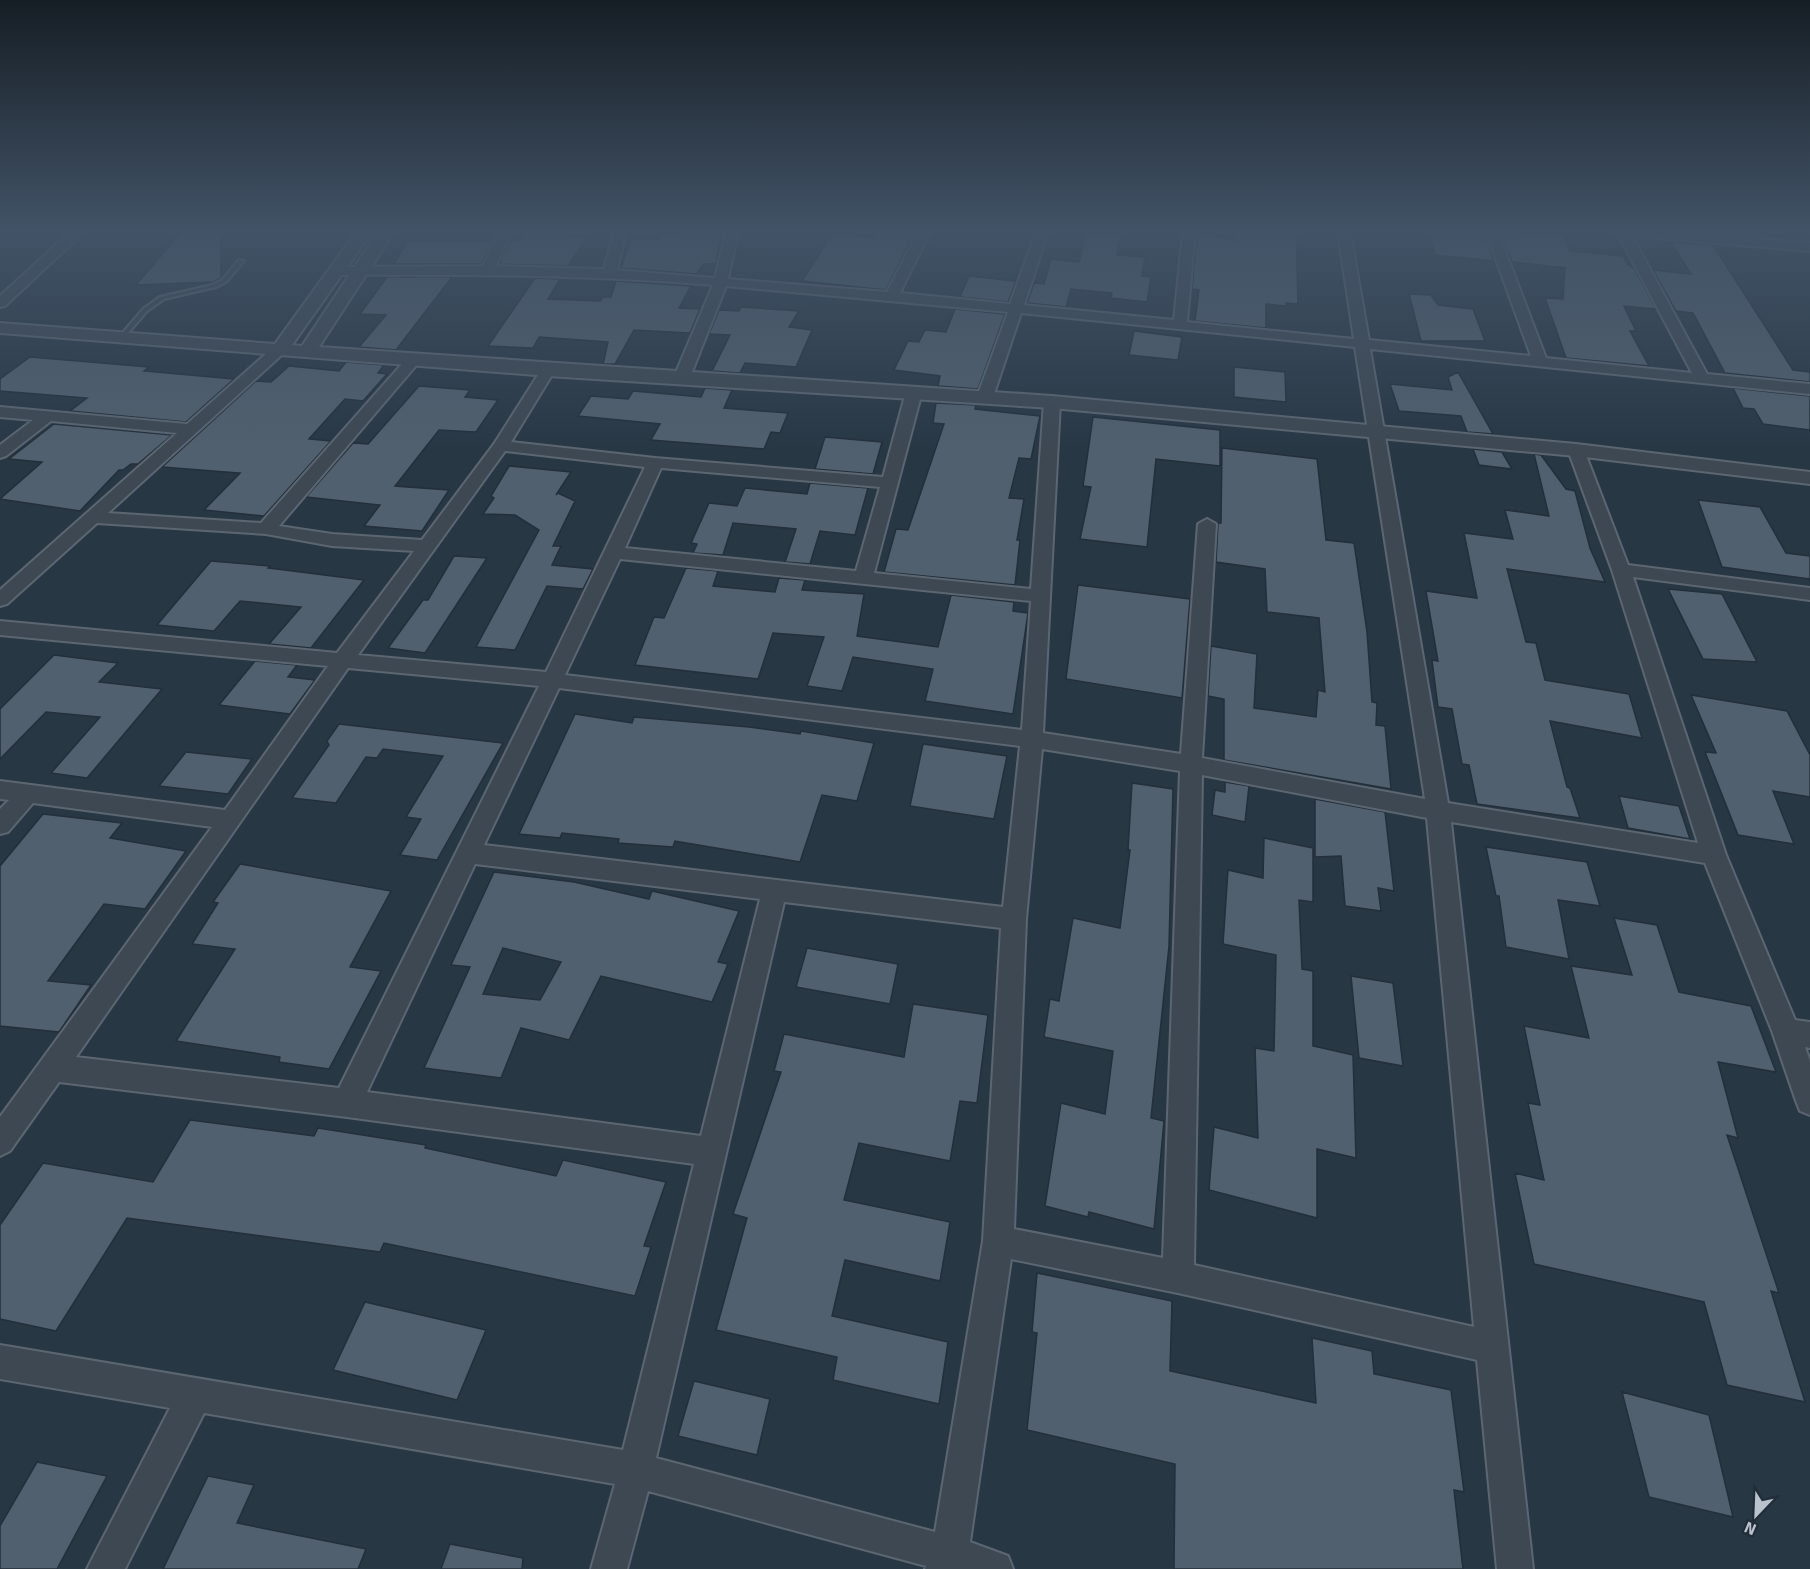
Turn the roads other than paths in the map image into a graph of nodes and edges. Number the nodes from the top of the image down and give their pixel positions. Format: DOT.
graph roads {
  1 [pos="152,305"];
  2 [pos="313,305"];
  3 [pos="338,305"];
  4 [pos="711,305"];
  5 [pos="981,305"];
  6 [pos="1019,305"];
  7 [pos="1182,305"];
  8 [pos="1356,305"];
  9 [pos="1519,305"];
  10 [pos="1665,305"];
  11 [pos="1018,309"];
  12 [pos="1180,326"];
  13 [pos="0,328"];
  14 [pos="122,337"];
  15 [pos="1363,344"];
  16 [pos="281,348"];
  17 [pos="308,350"];
  18 [pos="414,359"];
  19 [pos="1541,363"];
  20 [pos="548,370"];
  21 [pos="682,377"];
  22 [pos="1702,378"];
  23 [pos="1810,388"];
  24 [pos="914,392"];
  25 [pos="986,397"];
  26 [pos="1052,402"];
  27 [pos="0,412"];
  28 [pos="47,417"];
  29 [pos="190,429"];
  30 [pos="1375,431"];
  31 [pos="501,446"];
  32 [pos="1576,450"];
  33 [pos="0,453"];
  34 [pos="655,463"];
  35 [pos="1810,478"];
  36 [pos="891,483"];
  37 [pos="93,517"];
  38 [pos="1207,524"];
  39 [pos="266,529"];
  40 [pos="426,546"];
  41 [pos="614,553"];
  42 [pos="1621,570"];
  43 [pos="864,577"];
  44 [pos="1810,594"];
  45 [pos="1040,596"];
  46 [pos="0,600"];
  47 [pos="0,628"];
  48 [pos="343,660"];
  49 [pos="550,680"];
  50 [pos="1032,740"];
  51 [pos="1191,764"];
  52 [pos="0,790"];
  53 [pos="28,794"];
  54 [pos="1438,811"];
  55 [pos="230,820"];
  56 [pos="0,825"];
  57 [pos="467,853"];
  58 [pos="1714,855"];
  59 [pos="774,890"];
  60 [pos="1014,919"];
  61 [pos="1798,1033"];
  62 [pos="54,1068"];
  63 [pos="1810,1101"];
  64 [pos="347,1103"];
  65 [pos="0,1141"];
  66 [pos="710,1152"];
  67 [pos="998,1241"];
  68 [pos="1178,1277"];
  69 [pos="1492,1347"];
  70 [pos="0,1362"];
  71 [pos="195,1395"];
  72 [pos="636,1470"];
  73 [pos="947,1561"];
  74 [pos="105,1569"];
  75 [pos="609,1569"];
  76 [pos="995,1569"];
  77 [pos="1515,1569"];
  1 -- 14 [label="lane"];
  2 -- 16 [label="street"];
  3 -- 17 [label="street"];
  4 -- 21 [label="street"];
  5 -- 11 [label="street"];
  6 -- 11 [label="street"];
  7 -- 12 [label="street"];
  8 -- 15 [label="street"];
  9 -- 19 [label="street"];
  10 -- 22 [label="street"];
  11 -- 12 [label="street"];
  11 -- 25 [label="street"];
  12 -- 15 [label="street"];
  13 -- 14 [label="street"];
  14 -- 16 [label="street"];
  15 -- 19 [label="street"];
  15 -- 30 [label="street"];
  16 -- 17 [label="street"];
  16 -- 29 [label="street"];
  17 -- 18 [label="street"];
  18 -- 20 [label="street"];
  18 -- 39 [label="street"];
  19 -- 22 [label="street"];
  20 -- 21 [label="street"];
  20 -- 31 [label="street"];
  21 -- 24 [label="street"];
  22 -- 23 [label="street"];
  24 -- 25 [label="street"];
  24 -- 36 [label="street"];
  25 -- 26 [label="street"];
  26 -- 30 [label="street"];
  26 -- 45 [label="street"];
  27 -- 28 [label="street"];
  28 -- 29 [label="street"];
  28 -- 33 [label="street"];
  29 -- 37 [label="street"];
  30 -- 32 [label="street"];
  30 -- 54 [label="street"];
  31 -- 34 [label="street"];
  31 -- 40 [label="street"];
  32 -- 35 [label="street"];
  32 -- 42 [label="street"];
  34 -- 36 [label="street"];
  34 -- 41 [label="street"];
  36 -- 43 [label="street"];
  37 -- 39 [label="street"];
  37 -- 46 [label="street"];
  38 -- 51 [label="street"];
  39 -- 40 [label="street"];
  40 -- 48 [label="street"];
  41 -- 43 [label="street"];
  41 -- 49 [label="street"];
  42 -- 44 [label="street"];
  42 -- 58 [label="street"];
  43 -- 45 [label="street"];
  45 -- 50 [label="street"];
  47 -- 48 [label="street"];
  48 -- 49 [label="street"];
  48 -- 55 [label="street"];
  49 -- 50 [label="street"];
  49 -- 57 [label="street"];
  50 -- 51 [label="street"];
  50 -- 60 [label="street"];
  51 -- 54 [label="street"];
  51 -- 68 [label="street"];
  52 -- 53 [label="street"];
  53 -- 55 [label="street"];
  53 -- 56 [label="street"];
  54 -- 58 [label="street"];
  54 -- 69 [label="street"];
  55 -- 62 [label="street"];
  57 -- 59 [label="street"];
  57 -- 64 [label="street"];
  58 -- 61 [label="street"];
  59 -- 60 [label="street"];
  59 -- 66 [label="street"];
  60 -- 67 [label="street"];
  61 -- 63 [label="street"];
  62 -- 64 [label="street"];
  62 -- 65 [label="street"];
  64 -- 66 [label="street"];
  66 -- 72 [label="street"];
  67 -- 68 [label="street"];
  67 -- 73 [label="street"];
  68 -- 69 [label="street"];
  69 -- 77 [label="street"];
  70 -- 71 [label="street"];
  71 -- 72 [label="street"];
  71 -- 74 [label="street"];
  72 -- 73 [label="street"];
  72 -- 75 [label="street"];
  73 -- 76 [label="street"];
}
